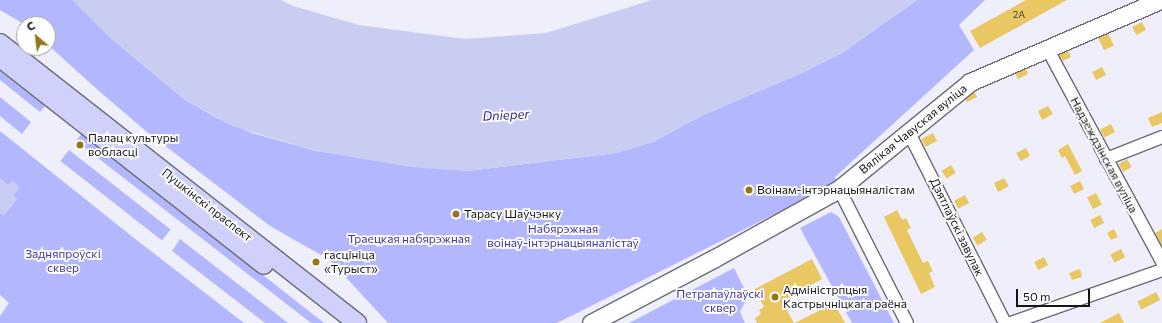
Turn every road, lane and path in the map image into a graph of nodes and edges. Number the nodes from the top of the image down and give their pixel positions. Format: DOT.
graph roads {
  1 [pos="1160,0"];
  2 [pos="0,43"];
  3 [pos="1047,48"];
  4 [pos="0,58"];
  5 [pos="908,131"];
  6 [pos="1162,137"];
  7 [pos="1106,159"];
  8 [pos="839,189"];
  9 [pos="1162,262"];
  10 [pos="1162,270"];
  11 [pos="338,323"];
  12 [pos="357,323"];
  13 [pos="591,323"];
  14 [pos="907,323"];
  15 [pos="1005,323"];
  16 [pos="1011,323"];
  1 -- 3 [label="main road, Вялікая Чавуская вуліца"];
  2 -- 12 [label="main road, Пушкінскі праспект"];
  3 -- 5 [label="main road, Вялікая Чавуская вуліца"];
  3 -- 7 [label="street, Надзеждзінская вуліца"];
  4 -- 11 [label="main road, Пушкінскі праспект"];
  5 -- 8 [label="main road, Вялікая Чавуская вуліца"];
  5 -- 15 [label="street, Дзятлаўскі завулак"];
  6 -- 7 [label="street"];
  7 -- 9 [label="street, Надзеждзінская вуліца"];
  8 -- 13 [label="main road, Вялікая Чавуская вуліца"];
  8 -- 14 [label="street"];
  10 -- 16 [label="street"];
}
